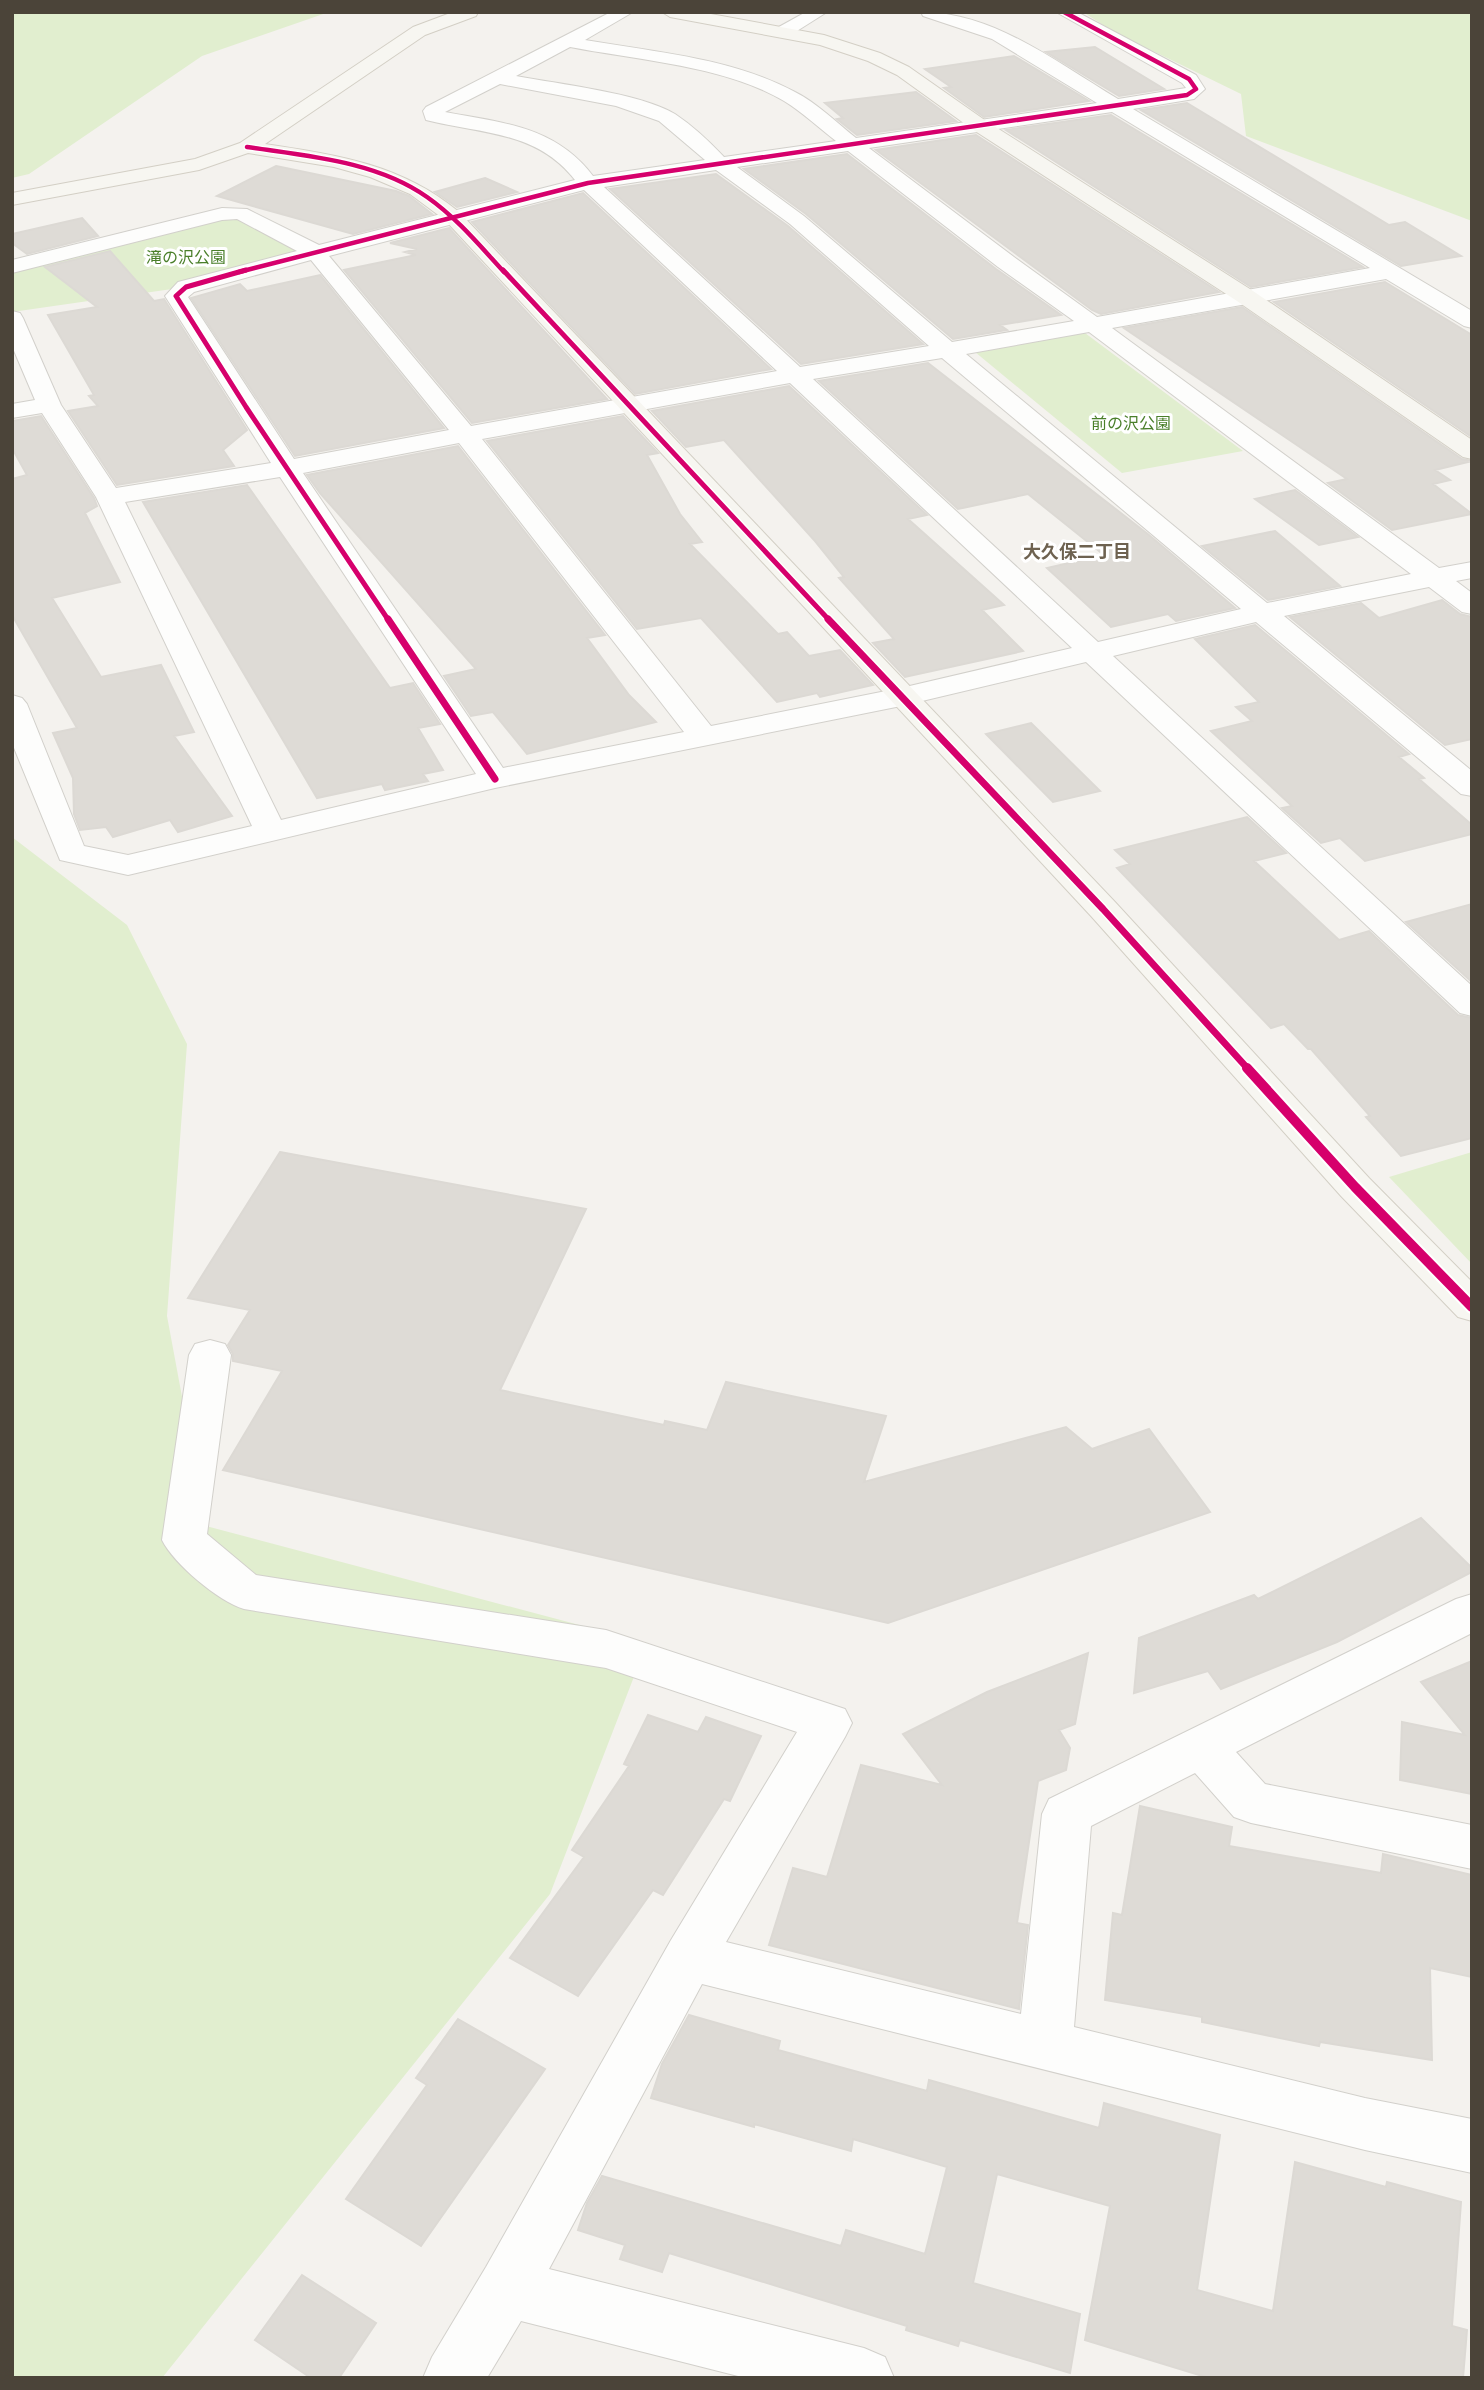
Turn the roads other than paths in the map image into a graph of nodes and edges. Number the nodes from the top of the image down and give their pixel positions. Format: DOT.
graph roads {
  1 [pos="470,12"];
  2 [pos="625,12"];
  3 [pos="670,12"];
  4 [pos="819,12"];
  5 [pos="929,12"];
  6 [pos="1064,12"];
  7 [pos="783,32"];
  8 [pos="569,42"];
  9 [pos="499,78"];
  10 [pos="1113,104"];
  11 [pos="979,125"];
  12 [pos="850,144"];
  13 [pos="247,147"];
  14 [pos="720,164"];
  15 [pos="588,183"];
  16 [pos="12,198"];
  17 [pos="452,216"];
  18 [pos="315,252"];
  19 [pos="12,267"];
  20 [pos="1387,272"];
  21 [pos="1245,296"];
  22 [pos="12,318"];
  23 [pos="1472,321"];
  24 [pos="1093,324"];
  25 [pos="947,350"];
  26 [pos="795,375"];
  27 [pos="629,402"];
  28 [pos="48,405"];
  29 [pos="12,411"];
  30 [pos="465,434"];
  31 [pos="1472,452"];
  32 [pos="288,468"];
  33 [pos="109,497"];
  34 [pos="1472,569"];
  35 [pos="1433,578"];
  36 [pos="1472,606"];
  37 [pos="1262,612"];
  38 [pos="1093,653"];
  39 [pos="901,697"];
  40 [pos="12,704"];
  41 [pos="704,737"];
  42 [pos="495,779"];
  43 [pos="1472,787"];
  44 [pos="271,832"];
  45 [pos="1472,1005"];
  46 [pos="1472,1307"];
  47 [pos="210,1355"];
  48 [pos="1472,1612"];
  49 [pos="1201,1747"];
  50 [pos="1472,1847"];
  51 [pos="688,1957"];
  52 [pos="1045,2046"];
  53 [pos="1472,2146"];
  54 [pos="507,2288"];
  55 [pos="453,2378"];
  56 [pos="864,2378"];
  1 -- 13 [label="street"];
  2 -- 8 [label="street"];
  3 -- 7 [label="street"];
  4 -- 7 [label="street"];
  5 -- 10 [label="street"];
  6 -- 10 [label="street"];
  7 -- 11 [label="street"];
  8 -- 9 [label="street"];
  8 -- 12 [label="street"];
  9 -- 14 [label="street"];
  9 -- 15 [label="street"];
  10 -- 11 [label="street"];
  10 -- 20 [label="street"];
  11 -- 12 [label="street"];
  11 -- 21 [label="street"];
  12 -- 14 [label="street"];
  12 -- 24 [label="street"];
  13 -- 16 [label="street"];
  13 -- 17 [label="street"];
  14 -- 15 [label="street"];
  14 -- 25 [label="street"];
  15 -- 17 [label="street"];
  15 -- 26 [label="street"];
  17 -- 18 [label="street"];
  17 -- 27 [label="street"];
  18 -- 19 [label="street"];
  18 -- 30 [label="street"];
  18 -- 32 [label="street"];
  20 -- 21 [label="street"];
  20 -- 23 [label="street"];
  21 -- 24 [label="street"];
  21 -- 31 [label="street"];
  22 -- 28 [label="street"];
  24 -- 25 [label="street"];
  24 -- 35 [label="street"];
  25 -- 26 [label="street"];
  25 -- 37 [label="street"];
  26 -- 27 [label="street"];
  26 -- 38 [label="street"];
  27 -- 30 [label="street"];
  27 -- 39 [label="street"];
  28 -- 29 [label="street"];
  28 -- 33 [label="street"];
  30 -- 32 [label="street"];
  30 -- 41 [label="street"];
  32 -- 33 [label="street"];
  32 -- 42 [label="street"];
  33 -- 44 [label="street"];
  34 -- 35 [label="street"];
  35 -- 36 [label="street"];
  35 -- 37 [label="street"];
  37 -- 38 [label="street"];
  37 -- 43 [label="street"];
  38 -- 39 [label="street"];
  38 -- 45 [label="street"];
  39 -- 41 [label="street"];
  39 -- 46 [label="street"];
  40 -- 44 [label="street"];
  41 -- 42 [label="street"];
  42 -- 44 [label="street"];
  47 -- 51 [label="street"];
  48 -- 49 [label="street"];
  49 -- 50 [label="street"];
  49 -- 52 [label="street"];
  51 -- 52 [label="street"];
  51 -- 54 [label="street"];
  52 -- 53 [label="street"];
  54 -- 55 [label="street"];
  54 -- 56 [label="street"];
}
